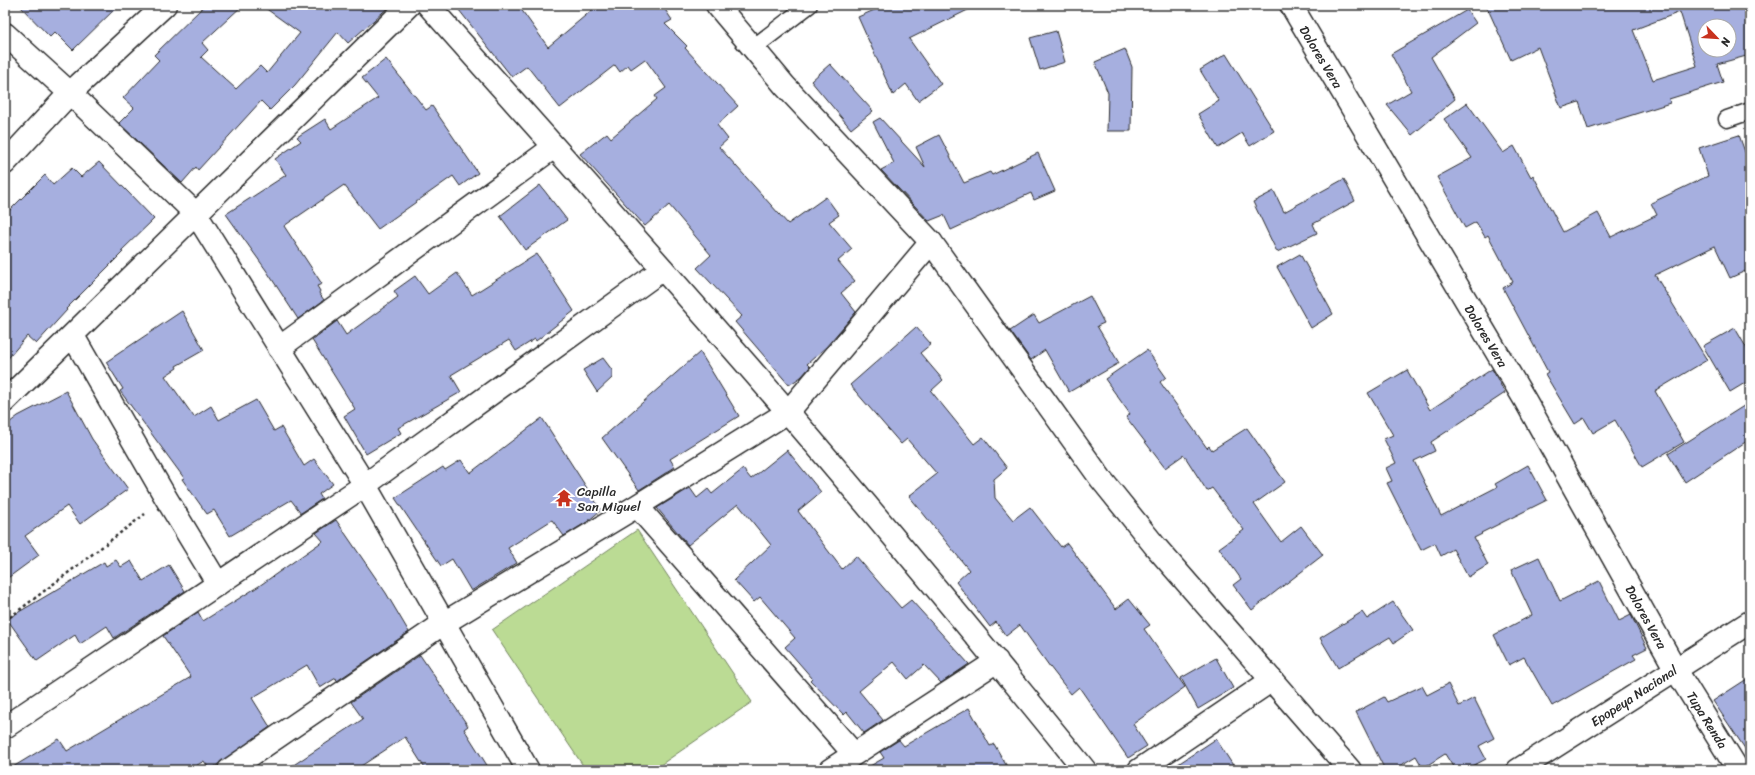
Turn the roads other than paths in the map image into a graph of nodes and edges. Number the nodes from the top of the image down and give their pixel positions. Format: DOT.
graph roads {
  1 [pos="164,5"];
  2 [pos="409,5"];
  3 [pos="428,5"];
  4 [pos="717,5"];
  5 [pos="809,5"];
  6 [pos="1291,5"];
  7 [pos="5,34"];
  8 [pos="753,48"];
  9 [pos="70,93"];
  10 [pos="1750,110"];
  11 [pos="1726,119"];
  12 [pos="554,146"];
  13 [pos="5,163"];
  14 [pos="196,214"];
  15 [pos="931,242"];
  16 [pos="663,269"];
  17 [pos="73,336"];
  18 [pos="279,348"];
  19 [pos="5,400"];
  20 [pos="788,412"];
  21 [pos="365,485"];
  22 [pos="637,506"];
  23 [pos="218,584"];
  24 [pos="1750,622"];
  25 [pos="444,623"];
  26 [pos="997,661"];
  27 [pos="1676,670"];
  28 [pos="1272,680"];
  29 [pos="5,727"];
  30 [pos="854,754"];
  31 [pos="229,770"];
  32 [pos="528,770"];
  33 [pos="830,770"];
  34 [pos="1085,770"];
  35 [pos="1140,770"];
  36 [pos="1350,770"];
  37 [pos="1518,770"];
  38 [pos="1738,770"];
  1 -- 9 [label="street"];
  2 -- 14 [label="street"];
  3 -- 12 [label="street"];
  4 -- 8 [label="street"];
  5 -- 8 [label="lane"];
  6 -- 27 [label="street, Dolores Vera"];
  7 -- 9 [label="street"];
  8 -- 15 [label="street"];
  9 -- 13 [label="street"];
  9 -- 14 [label="street"];
  10 -- 11 [label="lane"];
  12 -- 16 [label="street"];
  12 -- 18 [label="street"];
  14 -- 17 [label="street"];
  14 -- 18 [label="street"];
  15 -- 20 [label="street"];
  15 -- 28 [label="street"];
  16 -- 20 [label="street"];
  16 -- 21 [label="street"];
  17 -- 19 [label="street"];
  17 -- 23 [label="street"];
  18 -- 21 [label="street"];
  20 -- 22 [label="street"];
  20 -- 26 [label="street"];
  21 -- 23 [label="street"];
  21 -- 25 [label="street"];
  22 -- 25 [label="street"];
  22 -- 30 [label="street"];
  23 -- 29 [label="street"];
  24 -- 27 [label="street, Epopeya Nacional"];
  25 -- 31 [label="street"];
  25 -- 32 [label="street"];
  26 -- 30 [label="street"];
  26 -- 34 [label="street"];
  27 -- 37 [label="street, Epopeya Nacional"];
  27 -- 38 [label="street, Tupa Renda"];
  28 -- 35 [label="street"];
  28 -- 36 [label="street"];
  30 -- 33 [label="street"];
}
